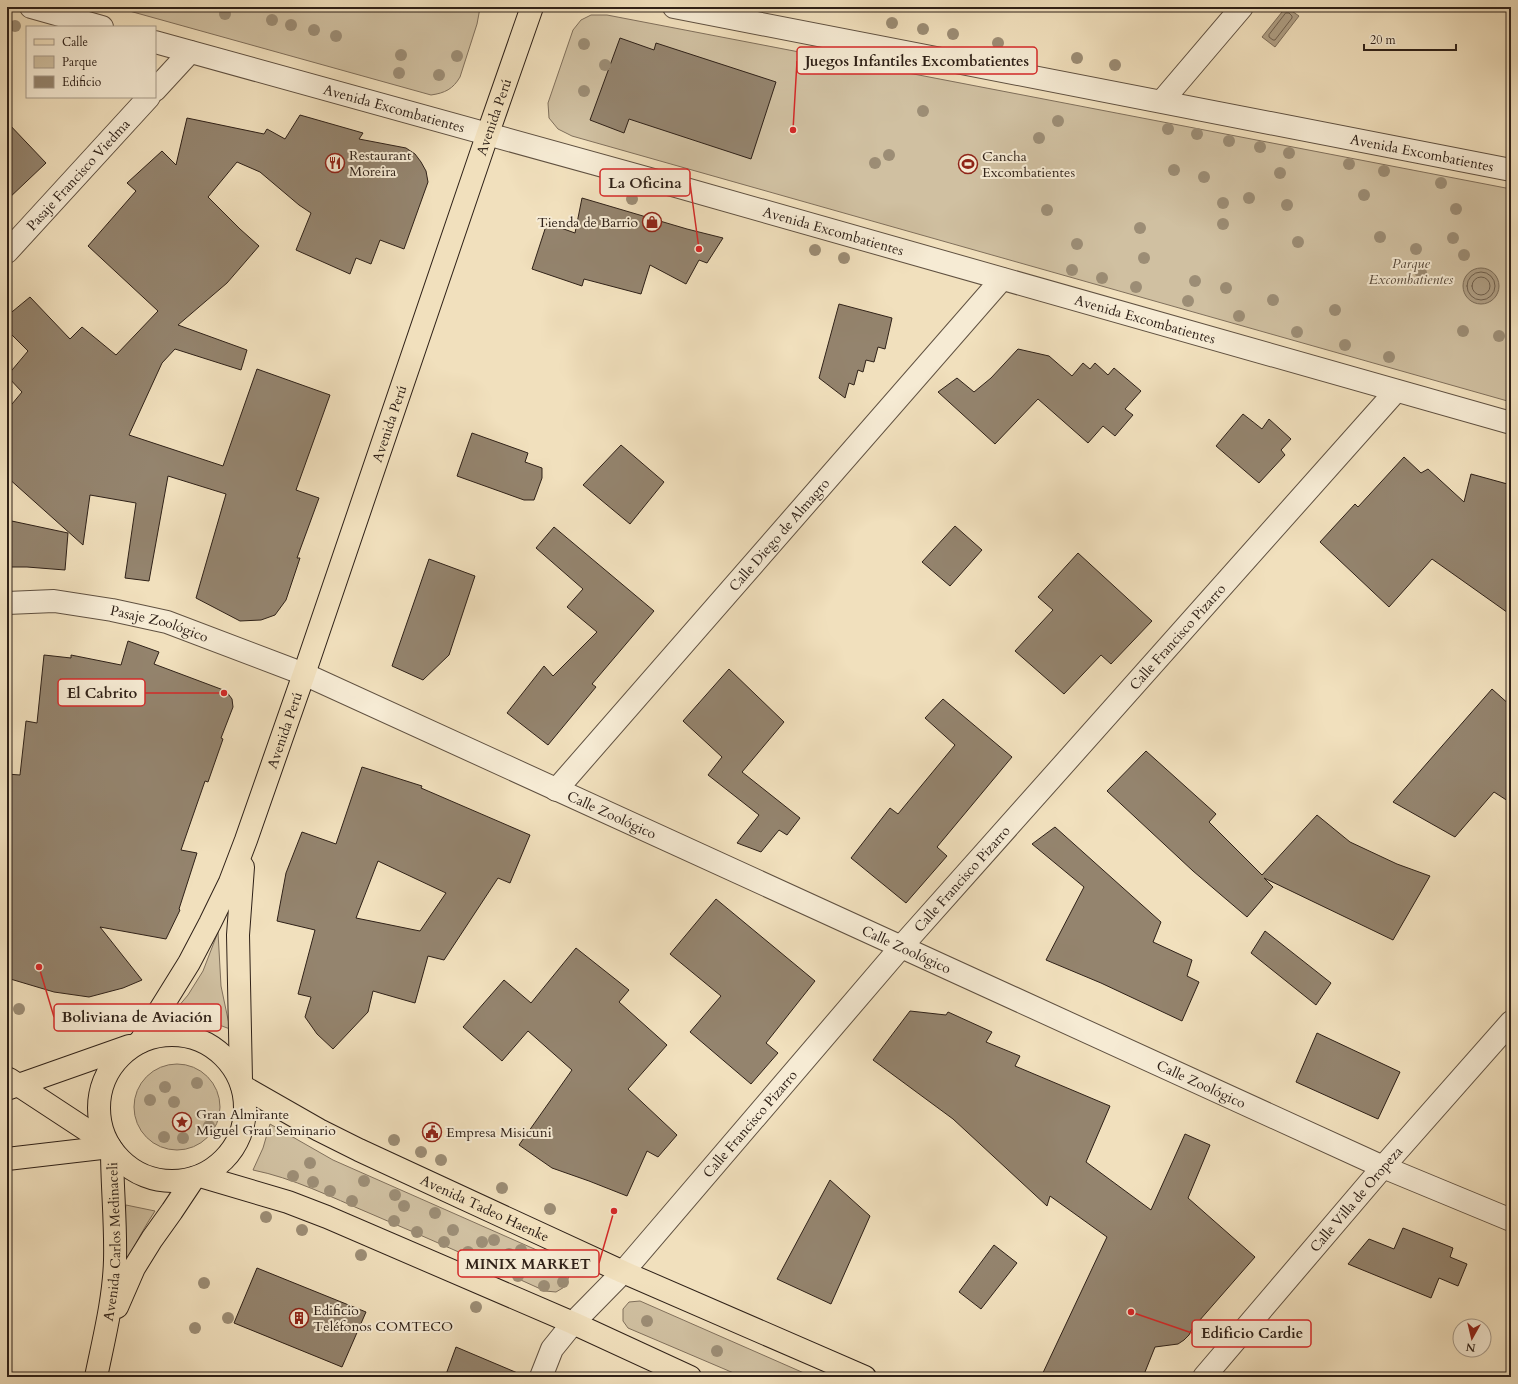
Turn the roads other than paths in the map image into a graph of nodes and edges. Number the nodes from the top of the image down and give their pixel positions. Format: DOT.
graph roads {
  1 [pos="32,7"];
  2 [pos="532,7"];
  3 [pos="674,7"];
  4 [pos="1242,7"];
  5 [pos="743,13"];
  6 [pos="98,26"];
  7 [pos="156,42"];
  8 [pos="190,52"];
  9 [pos="156,89"];
  10 [pos="147,98"];
  11 [pos="1162,101"];
  12 [pos="488,133"];
  13 [pos="1511,170"];
  14 [pos="7,252"];
  15 [pos="1002,278"];
  16 [pos="1396,391"];
  17 [pos="1511,423"];
  18 [pos="7,603"];
  19 [pos="304,674"];
  20 [pos="556,790"];
  21 [pos="246,840"];
  22 [pos="901,947"];
  23 [pos="1511,1022"];
  24 [pos="139,1042"];
  25 [pos="241,1083"];
  26 [pos="10,1084"];
  27 [pos="110,1147"];
  28 [pos="7,1159"];
  29 [pos="1383,1167"];
  30 [pos="197,1177"];
  31 [pos="1511,1220"];
  32 [pos="623,1272"];
  33 [pos="573,1323"];
  34 [pos="106,1332"];
  35 [pos="96,1377"];
  36 [pos="540,1377"];
  37 [pos="690,1377"];
  38 [pos="865,1377"];
  39 [pos="1204,1377"];
  1 -- 6 [label="street"];
  2 -- 12 [label="main road, Avenida Perú"];
  3 -- 5 [label="street, Avenida Excombatientes"];
  4 -- 11 [label="street"];
  5 -- 11 [label="street, Avenida Excombatientes"];
  7 -- 8 [label="street, Avenida Excombatientes"];
  8 -- 9 [label="street"];
  8 -- 12 [label="street, Avenida Excombatientes"];
  10 -- 14 [label="street, Pasaje Francisco Viedma"];
  11 -- 13 [label="street, Avenida Excombatientes"];
  12 -- 15 [label="street, Avenida Excombatientes"];
  12 -- 19 [label="main road, Avenida Perú"];
  15 -- 16 [label="street, Avenida Excombatientes"];
  15 -- 20 [label="street, Calle Diego de Almagro"];
  16 -- 17 [label="street, Avenida Excombatientes"];
  16 -- 22 [label="street, Calle Francisco Pizarro"];
  18 -- 19 [label="street, Pasaje Zoológico"];
  19 -- 20 [label="street, Calle Zoológico"];
  19 -- 21 [label="main road, Avenida Perú"];
  20 -- 22 [label="street, Calle Zoológico"];
  21 -- 24 [label="main road, Avenida Perú"];
  21 -- 25 [label="main road, Avenida Perú"];
  22 -- 29 [label="street, Calle Zoológico"];
  22 -- 32 [label="street, Calle Francisco Pizarro"];
  23 -- 29 [label="street, Calle Villa de Oropeza"];
  24 -- 25 [label="main road"];
  24 -- 26 [label="main road"];
  24 -- 27 [label="main road"];
  25 -- 30 [label="main road, Avenida Perú"];
  25 -- 32 [label="main road, Avenida Tadeo Haenke"];
  26 -- 27 [label="main road"];
  27 -- 28 [label="main road"];
  27 -- 30 [label="main road"];
  27 -- 34 [label="main road, Avenida Carlos Medinaceli"];
  29 -- 31 [label="street, Calle Zoológico"];
  29 -- 39 [label="street, Calle Villa de Oropeza"];
  30 -- 33 [label="main road"];
  30 -- 34 [label="main road, Avenida Carlos Medinaceli"];
  32 -- 33 [label="street, Calle Francisco Pizarro"];
  32 -- 38 [label="main road, Avenida Tadeo Haenke"];
  33 -- 36 [label="street, Calle Francisco Pizarro"];
  33 -- 37 [label="main road"];
  34 -- 35 [label="main road, Avenida Carlos Medinaceli"];
}
